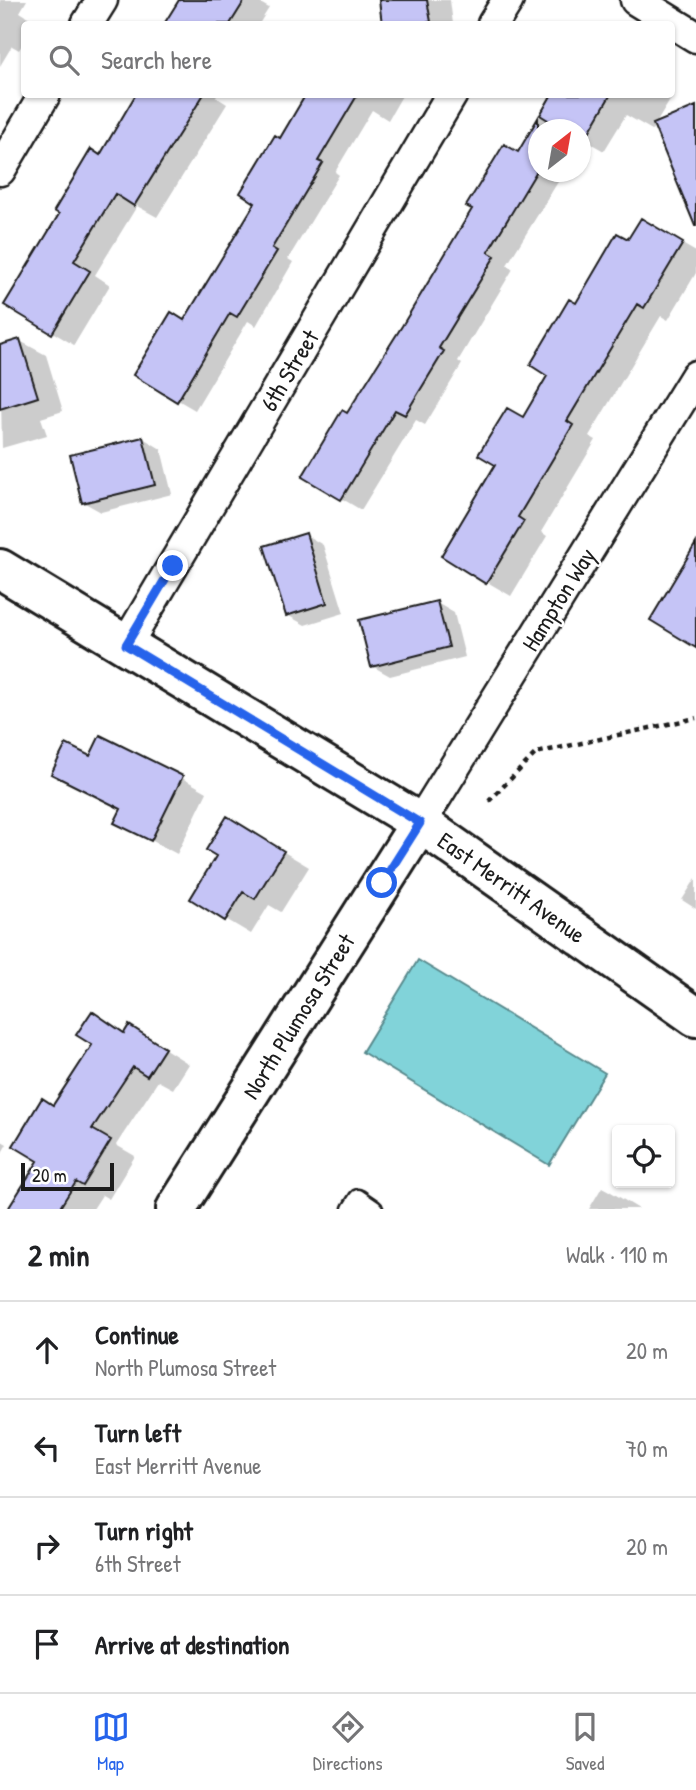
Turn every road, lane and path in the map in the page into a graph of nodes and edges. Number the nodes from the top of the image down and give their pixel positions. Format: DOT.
graph roads {
  1 [pos="102,0"];
  2 [pos="508,0"];
  3 [pos="636,0"];
  4 [pos="89,21"];
  5 [pos="495,21"];
  6 [pos="670,21"];
  7 [pos="675,24"];
  8 [pos="696,37"];
  9 [pos="43,98"];
  10 [pos="450,98"];
  11 [pos="0,170"];
  12 [pos="696,376"];
  13 [pos="0,569"];
  14 [pos="126,645"];
  15 [pos="696,718"];
  16 [pos="489,801"];
  17 [pos="420,823"];
  18 [pos="696,1017"];
  19 [pos="176,1209"];
  20 [pos="351,1209"];
  21 [pos="374,1209"];
  1 -- 4 [label="street"];
  2 -- 5 [label="street"];
  3 -- 6 [label="street"];
  7 -- 8 [label="street"];
  9 -- 11 [label="street"];
  10 -- 14 [label="street, 6th Street"];
  12 -- 17 [label="street, Hampton Way"];
  13 -- 14 [label="street, East Merritt Avenue"];
  14 -- 17 [label="street, East Merritt Avenue"];
  15 -- 16 [label="path"];
  17 -- 18 [label="street, East Merritt Avenue"];
  17 -- 19 [label="street, North Plumosa Street"];
  20 -- 21 [label="lane"];
}
